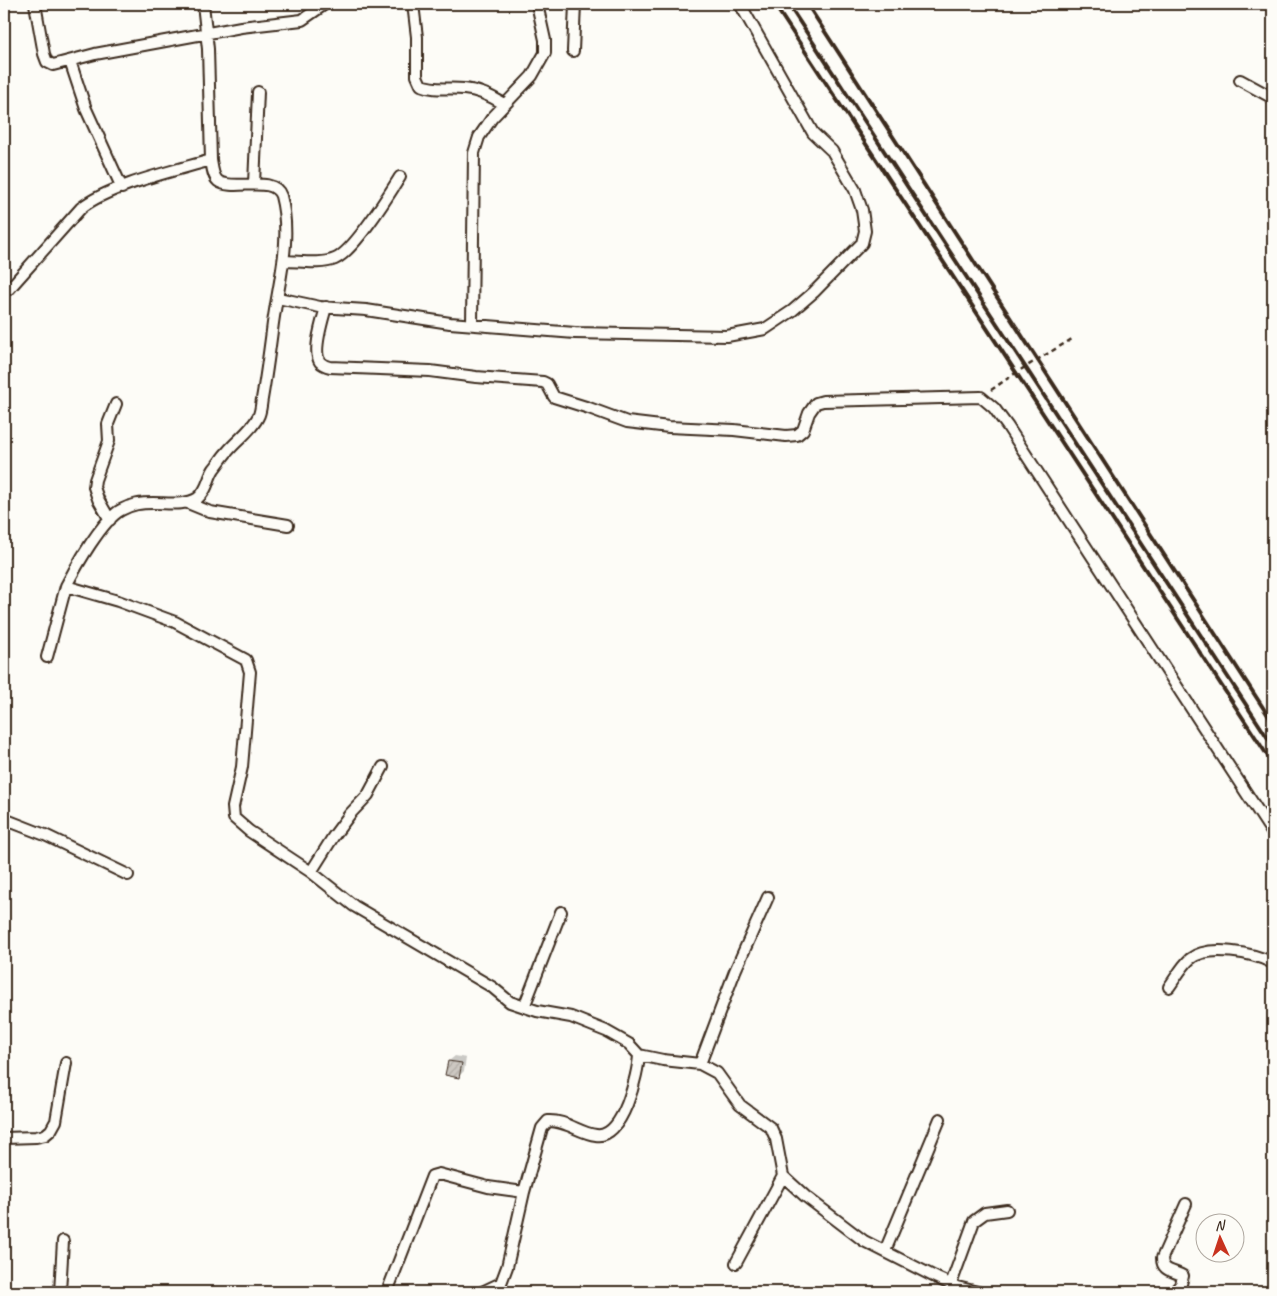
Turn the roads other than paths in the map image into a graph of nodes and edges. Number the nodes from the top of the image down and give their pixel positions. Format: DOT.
graph roads {
  1 [pos="35,4"];
  2 [pos="203,4"];
  3 [pos="325,4"];
  4 [pos="413,4"];
  5 [pos="538,4"];
  6 [pos="575,4"];
  7 [pos="740,4"];
  8 [pos="207,35"];
  9 [pos="573,51"];
  10 [pos="70,61"];
  11 [pos="1240,80"];
  12 [pos="258,92"];
  13 [pos="1273,98"];
  14 [pos="504,104"];
  15 [pos="211,160"];
  16 [pos="400,177"];
  17 [pos="254,184"];
  18 [pos="122,188"];
  19 [pos="284,261"];
  20 [pos="9,289"];
  21 [pos="278,298"];
  22 [pos="326,307"];
  23 [pos="472,324"];
  24 [pos="116,404"];
  25 [pos="188,503"];
  26 [pos="110,520"];
  27 [pos="288,525"];
  28 [pos="66,586"];
  29 [pos="47,657"];
  30 [pos="383,767"];
  31 [pos="4,819"];
  32 [pos="1273,834"];
  33 [pos="311,872"];
  34 [pos="128,875"];
  35 [pos="768,897"];
  36 [pos="561,912"];
  37 [pos="1273,963"];
  38 [pos="1169,987"];
  39 [pos="524,1007"];
  40 [pos="639,1055"];
  41 [pos="66,1063"];
  42 [pos="700,1064"];
  43 [pos="940,1119"];
  44 [pos="4,1138"];
  45 [pos="783,1176"];
  46 [pos="524,1192"];
  47 [pos="1186,1204"];
  48 [pos="1007,1210"];
  49 [pos="63,1241"];
  50 [pos="885,1251"];
  51 [pos="736,1263"];
  52 [pos="954,1288"];
  53 [pos="60,1292"];
  54 [pos="387,1292"];
  55 [pos="482,1292"];
  56 [pos="978,1292"];
  57 [pos="1174,1292"];
  1 -- 10 [label="street"];
  2 -- 8 [label="street"];
  3 -- 8 [label="street"];
  4 -- 14 [label="street"];
  5 -- 14 [label="street"];
  6 -- 9 [label="street"];
  7 -- 23 [label="street"];
  8 -- 10 [label="street"];
  8 -- 15 [label="street"];
  10 -- 18 [label="street"];
  11 -- 13 [label="street"];
  12 -- 17 [label="street"];
  14 -- 23 [label="street"];
  15 -- 17 [label="street"];
  15 -- 18 [label="street"];
  16 -- 19 [label="street"];
  17 -- 19 [label="street"];
  18 -- 20 [label="street"];
  19 -- 21 [label="street"];
  21 -- 22 [label="street"];
  21 -- 25 [label="street"];
  22 -- 23 [label="street"];
  22 -- 32 [label="street"];
  24 -- 26 [label="street"];
  25 -- 26 [label="street"];
  25 -- 27 [label="street"];
  26 -- 28 [label="street"];
  28 -- 29 [label="street"];
  28 -- 33 [label="street"];
  30 -- 33 [label="street"];
  31 -- 34 [label="street"];
  33 -- 39 [label="street"];
  35 -- 42 [label="street"];
  36 -- 39 [label="street"];
  37 -- 38 [label="street"];
  39 -- 40 [label="street"];
  40 -- 42 [label="street"];
  40 -- 46 [label="street"];
  41 -- 44 [label="street"];
  42 -- 45 [label="street"];
  43 -- 50 [label="street"];
  45 -- 50 [label="street"];
  45 -- 51 [label="street"];
  46 -- 54 [label="street"];
  46 -- 55 [label="street"];
  47 -- 57 [label="street"];
  48 -- 52 [label="street"];
  49 -- 53 [label="street"];
  50 -- 52 [label="street"];
  52 -- 56 [label="street"];
}
